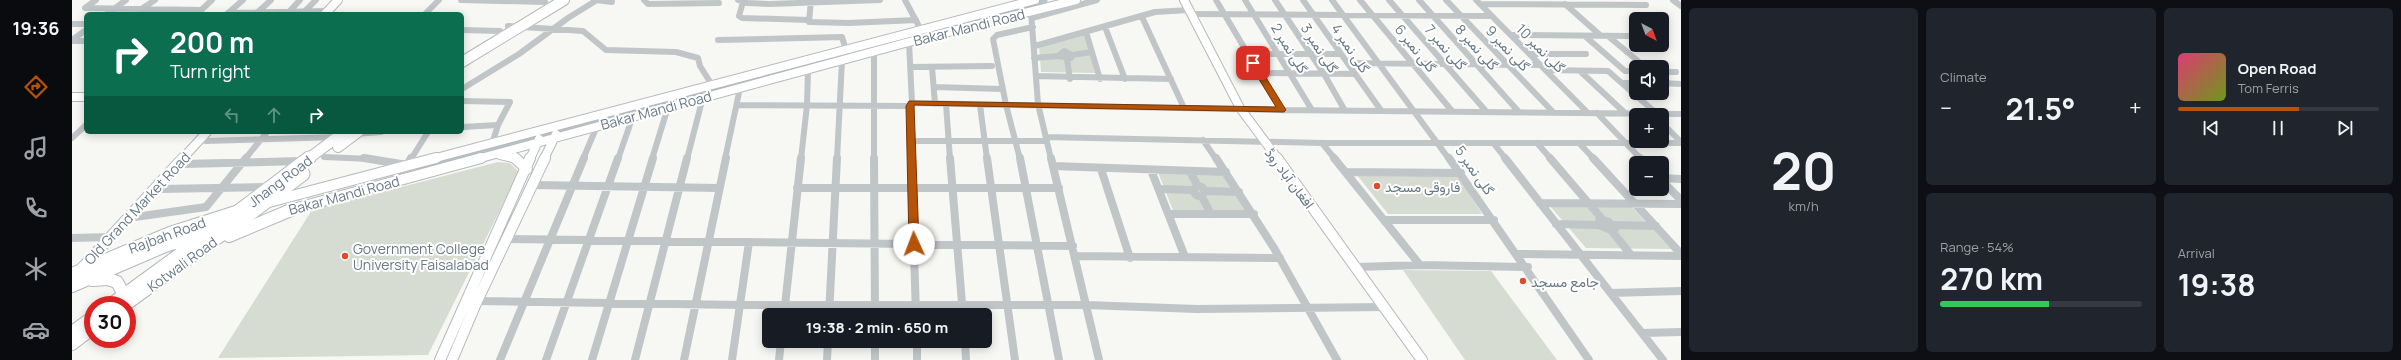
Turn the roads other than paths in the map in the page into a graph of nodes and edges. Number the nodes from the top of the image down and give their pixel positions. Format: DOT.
graph roads {
  1 [pos="96,0"];
  2 [pos="126,0"];
  3 [pos="155,0"];
  4 [pos="212,0"];
  5 [pos="242,0"];
  6 [pos="271,0"];
  7 [pos="300,0"];
  8 [pos="316,0"];
  9 [pos="331,0"];
  10 [pos="338,0"];
  11 [pos="439,0"];
  12 [pos="461,0"];
  13 [pos="564,0"];
  14 [pos="597,0"];
  15 [pos="644,0"];
  16 [pos="880,0"];
  17 [pos="905,0"];
  18 [pos="1035,0"];
  19 [pos="1076,0"];
  20 [pos="1097,0"];
  21 [pos="1184,0"];
  22 [pos="1216,0"];
  23 [pos="1245,0"];
  24 [pos="1275,0"];
  25 [pos="1303,0"];
  26 [pos="1332,0"];
  27 [pos="1360,0"];
  28 [pos="1389,0"];
  29 [pos="1419,0"];
  30 [pos="1446,0"];
  31 [pos="1673,0"];
  32 [pos="514,1"];
  33 [pos="547,1"];
  34 [pos="740,1"];
  35 [pos="778,1"];
  36 [pos="811,1"];
  37 [pos="840,1"];
  38 [pos="860,1"];
  39 [pos="612,2"];
  40 [pos="1478,2"];
  41 [pos="719,3"];
  42 [pos="1565,4"];
  43 [pos="1646,5"];
  44 [pos="1681,6"];
  45 [pos="114,8"];
  46 [pos="143,8"];
  47 [pos="201,10"];
  48 [pos="109,12"];
  49 [pos="198,12"];
  50 [pos="230,12"];
  51 [pos="258,12"];
  52 [pos="289,12"];
  53 [pos="304,12"];
  54 [pos="323,12"];
  55 [pos="427,12"];
  56 [pos="1190,12"];
  57 [pos="1225,14"];
  58 [pos="1031,15"];
  59 [pos="1255,15"];
  60 [pos="1285,15"];
  61 [pos="1314,15"];
  62 [pos="1343,15"];
  63 [pos="1402,15"];
  64 [pos="1374,16"];
  65 [pos="1433,16"];
  66 [pos="1462,16"];
  67 [pos="1492,16"];
  68 [pos="1142,17"];
  69 [pos="809,20"];
  70 [pos="916,20"];
  71 [pos="72,24"];
  72 [pos="84,24"];
  73 [pos="1033,27"];
  74 [pos="1105,27"];
  75 [pos="509,28"];
  76 [pos="464,30"];
  77 [pos="552,30"];
  78 [pos="921,30"];
  79 [pos="84,31"];
  80 [pos="1086,32"];
  81 [pos="1512,35"];
  82 [pos="1600,35"];
  83 [pos="1608,36"];
  84 [pos="1628,36"];
  85 [pos="1586,37"];
  86 [pos="72,40"];
  87 [pos="718,40"];
  88 [pos="1059,40"];
  89 [pos="84,41"];
  90 [pos="909,42"];
  91 [pos="1035,46"];
  92 [pos="846,50"];
  93 [pos="874,52"];
  94 [pos="1092,52"];
  95 [pos="464,53"];
  96 [pos="1061,54"];
  97 [pos="1247,54"];
  98 [pos="1279,54"];
  99 [pos="1309,54"];
  100 [pos="1341,54"];
  101 [pos="1530,54"];
  102 [pos="1586,54"];
  103 [pos="1069,57"];
  104 [pos="1034,58"];
  105 [pos="814,59"];
  106 [pos="842,60"];
  107 [pos="1637,60"];
  108 [pos="464,61"];
  109 [pos="1348,63"];
  110 [pos="1380,64"];
  111 [pos="1413,64"];
  112 [pos="1444,64"];
  113 [pos="1476,64"];
  114 [pos="1507,64"];
  115 [pos="1541,65"];
  116 [pos="820,66"];
  117 [pos="992,66"];
  118 [pos="910,67"];
  119 [pos="932,67"];
  120 [pos="808,70"];
  121 [pos="1546,70"];
  122 [pos="1580,71"];
  123 [pos="1629,71"];
  124 [pos="1669,72"];
  125 [pos="1676,72"];
  126 [pos="1259,73"];
  127 [pos="1291,73"];
  128 [pos="1324,74"];
  129 [pos="1354,74"];
  130 [pos="1036,76"];
  131 [pos="1070,79"];
  132 [pos="1100,79"];
  133 [pos="1125,79"];
  134 [pos="1171,80"];
  135 [pos="1622,83"];
  136 [pos="1629,83"];
  137 [pos="1669,83"];
  138 [pos="1681,84"];
  139 [pos="712,86"];
  140 [pos="934,87"];
  141 [pos="464,88"];
  142 [pos="740,88"];
  143 [pos="1002,89"];
  144 [pos="72,97"];
  145 [pos="84,97"];
  146 [pos="703,98"];
  147 [pos="464,101"];
  148 [pos="935,104"];
  149 [pos="946,104"];
  150 [pos="1038,104"];
  151 [pos="737,105"];
  152 [pos="807,105"];
  153 [pos="911,105"];
  154 [pos="980,105"];
  155 [pos="1006,105"];
  156 [pos="841,106"];
  157 [pos="874,106"];
  158 [pos="668,107"];
  159 [pos="1184,108"];
  160 [pos="1240,108"];
  161 [pos="1648,108"];
  162 [pos="1344,109"];
  163 [pos="1380,109"];
  164 [pos="1281,110"];
  165 [pos="1312,110"];
  166 [pos="1414,110"];
  167 [pos="1485,110"];
  168 [pos="1452,111"];
  169 [pos="1518,111"];
  170 [pos="1552,111"];
  171 [pos="1588,113"];
  172 [pos="1597,113"];
  173 [pos="1624,113"];
  174 [pos="1629,113"];
  175 [pos="1669,114"];
  176 [pos="1681,114"];
  177 [pos="633,116"];
  178 [pos="498,125"];
  179 [pos="597,126"];
  180 [pos="84,127"];
  181 [pos="464,127"];
  182 [pos="559,127"];
  183 [pos="1669,130"];
  184 [pos="542,131"];
  185 [pos="265,134"];
  186 [pos="349,134"];
  187 [pos="427,134"];
  188 [pos="207,136"];
  189 [pos="72,138"];
  190 [pos="554,138"];
  191 [pos="261,139"];
  192 [pos="1046,139"];
  193 [pos="1203,140"];
  194 [pos="911,141"];
  195 [pos="950,141"];
  196 [pos="986,141"];
  197 [pos="1016,141"];
  198 [pos="1263,141"];
  199 [pos="537,142"];
  200 [pos="1681,142"];
  201 [pos="1322,143"];
  202 [pos="1439,143"];
  203 [pos="1537,143"];
  204 [pos="1579,143"];
  205 [pos="1625,143"];
  206 [pos="492,144"];
  207 [pos="1494,144"];
  208 [pos="1638,156"];
  209 [pos="324,157"];
  210 [pos="483,158"];
  211 [pos="307,160"];
  212 [pos="242,162"];
  213 [pos="184,164"];
  214 [pos="407,165"];
  215 [pos="1053,166"];
  216 [pos="527,169"];
  217 [pos="1101,169"];
  218 [pos="1151,170"];
  219 [pos="1190,172"];
  220 [pos="1226,172"];
  221 [pos="1346,172"];
  222 [pos="1461,173"];
  223 [pos="1669,179"];
  224 [pos="1681,179"];
  225 [pos="531,185"];
  226 [pos="572,186"];
  227 [pos="608,186"];
  228 [pos="272,187"];
  229 [pos="644,187"];
  230 [pos="680,187"];
  231 [pos="1669,187"];
  232 [pos="221,188"];
  233 [pos="719,188"];
  234 [pos="797,188"];
  235 [pos="835,188"];
  236 [pos="874,188"];
  237 [pos="913,188"];
  238 [pos="953,188"];
  239 [pos="992,188"];
  240 [pos="1026,188"];
  241 [pos="1059,188"];
  242 [pos="1196,188"];
  243 [pos="161,189"];
  244 [pos="1160,189"];
  245 [pos="1239,192"];
  246 [pos="1203,193"];
  247 [pos="1681,200"];
  248 [pos="1587,202"];
  249 [pos="264,203"];
  250 [pos="1540,203"];
  251 [pos="1635,203"];
  252 [pos="1681,204"];
  253 [pos="242,210"];
  254 [pos="291,210"];
  255 [pos="1170,214"];
  256 [pos="1211,214"];
  257 [pos="1254,214"];
  258 [pos="135,217"];
  259 [pos="1384,220"];
  260 [pos="1494,220"];
  261 [pos="1601,222"];
  262 [pos="238,223"];
  263 [pos="1556,224"];
  264 [pos="1656,226"];
  265 [pos="1613,228"];
  266 [pos="215,229"];
  267 [pos="112,237"];
  268 [pos="72,238"];
  269 [pos="506,239"];
  270 [pos="550,239"];
  271 [pos="589,240"];
  272 [pos="628,240"];
  273 [pos="666,241"];
  274 [pos="708,241"];
  275 [pos="749,242"];
  276 [pos="792,242"];
  277 [pos="833,243"];
  278 [pos="875,243"];
  279 [pos="914,244"];
  280 [pos="958,244"];
  281 [pos="999,245"];
  282 [pos="1037,245"];
  283 [pos="1073,246"];
  284 [pos="1519,254"];
  285 [pos="1631,255"];
  286 [pos="1681,255"];
  287 [pos="193,256"];
  288 [pos="1075,256"];
  289 [pos="1582,256"];
  290 [pos="1185,257"];
  291 [pos="1130,258"];
  292 [pos="1280,258"];
  293 [pos="1420,265"];
  294 [pos="1357,267"];
  295 [pos="1528,267"];
  296 [pos="79,276"];
  297 [pos="1681,291"];
  298 [pos="1611,293"];
  299 [pos="125,296"];
  300 [pos="130,296"];
  301 [pos="131,296"];
  302 [pos="477,301"];
  303 [pos="524,303"];
  304 [pos="566,303"];
  305 [pos="609,304"];
  306 [pos="649,304"];
  307 [pos="696,304"];
  308 [pos="741,304"];
  309 [pos="785,304"];
  310 [pos="830,305"];
  311 [pos="875,305"];
  312 [pos="916,305"];
  313 [pos="1086,305"];
  314 [pos="962,306"];
  315 [pos="1008,306"];
  316 [pos="1049,306"];
  317 [pos="1309,306"];
  318 [pos="1385,307"];
  319 [pos="785,308"];
  320 [pos="830,308"];
  321 [pos="84,323"];
  322 [pos="72,332"];
  323 [pos="1681,332"];
  324 [pos="1643,333"];
  325 [pos="84,335"];
  326 [pos="72,344"];
  327 [pos="1413,346"];
  328 [pos="780,348"];
  329 [pos="828,348"];
  330 [pos="875,348"];
  331 [pos="917,348"];
  332 [pos="965,348"];
  333 [pos="440,360"];
  334 [pos="452,360"];
  335 [pos="500,360"];
  336 [pos="546,360"];
  337 [pos="592,360"];
  338 [pos="635,360"];
  339 [pos="684,360"];
  340 [pos="732,360"];
  341 [pos="779,360"];
  342 [pos="827,360"];
  343 [pos="875,360"];
  344 [pos="917,360"];
  345 [pos="966,360"];
  346 [pos="1015,360"];
  347 [pos="1059,360"];
  348 [pos="1099,360"];
  349 [pos="1337,360"];
  350 [pos="1414,360"];
  351 [pos="1422,360"];
  352 [pos="1425,360"];
  353 [pos="1589,360"];
  354 [pos="1663,360"];
  1 -- 45 [label="street"];
  2 -- 45 [label="street"];
  3 -- 46 [label="street"];
  4 -- 47 [label="street"];
  5 -- 50 [label="street"];
  6 -- 51 [label="street"];
  7 -- 52 [label="street"];
  8 -- 53 [label="street"];
  9 -- 54 [label="main road"];
  10 -- 54 [label="main road"];
  11 -- 55 [label="street"];
  12 -- 32 [label="street"];
  13 -- 75 [label="highway"];
  14 -- 39 [label="street"];
  14 -- 77 [label="street"];
  15 -- 41 [label="street"];
  16 -- 38 [label="street"];
  17 -- 70 [label="street"];
  18 -- 78 [label="main road, Bakar Mandi Road"];
  19 -- 58 [label="main road, Bakar Mandi Road"];
  20 -- 58 [label="street"];
  21 -- 56 [label="main road, افغان آباد روڈ"];
  22 -- 57 [label="street"];
  23 -- 59 [label="street, گلی نمبر 2"];
  24 -- 60 [label="street, گلی نمبر 3"];
  25 -- 61 [label="street, گلی نمبر 4"];
  26 -- 62 [label="street, گلی نمبر 5"];
  27 -- 64 [label="street, گلی نمبر 6"];
  28 -- 63 [label="street, گلی نمبر 7"];
  29 -- 65 [label="street, گلی نمبر 8"];
  30 -- 66 [label="street, گلی نمبر 9"];
  31 -- 44 [label="street"];
  32 -- 33 [label="street"];
  33 -- 75 [label="highway"];
  34 -- 35 [label="street"];
  34 -- 69 [label="street"];
  35 -- 36 [label="street"];
  36 -- 37 [label="street"];
  36 -- 69 [label="street"];
  37 -- 38 [label="street"];
  40 -- 42 [label="street"];
  40 -- 67 [label="street, گلی نمبر 10"];
  42 -- 43 [label="street"];
  42 -- 82 [label="street"];
  45 -- 46 [label="street"];
  45 -- 48 [label="street"];
  46 -- 47 [label="street"];
  47 -- 49 [label="street"];
  56 -- 57 [label="street"];
  56 -- 68 [label="street"];
  56 -- 160 [label="main road, افغان آباد روڈ"];
  57 -- 59 [label="street"];
  57 -- 97 [label="street"];
  58 -- 73 [label="street"];
  58 -- 90 [label="main road, Bakar Mandi Road"];
  59 -- 60 [label="street"];
  59 -- 98 [label="street, گلی نمبر 2"];
  60 -- 61 [label="street"];
  60 -- 99 [label="street, گلی نمبر 3"];
  61 -- 62 [label="street"];
  61 -- 100 [label="street, گلی نمبر 4"];
  62 -- 64 [label="street"];
  62 -- 110 [label="street, گلی نمبر 5"];
  63 -- 64 [label="street"];
  63 -- 65 [label="street"];
  63 -- 112 [label="street, گلی نمبر 7"];
  64 -- 111 [label="street, گلی نمبر 6"];
  65 -- 66 [label="street"];
  65 -- 113 [label="street, گلی نمبر 8"];
  66 -- 67 [label="street"];
  66 -- 114 [label="street, گلی نمبر 9"];
  67 -- 81 [label="street, گلی نمبر 10"];
  68 -- 74 [label="street"];
  68 -- 134 [label="street"];
  69 -- 70 [label="street"];
  70 -- 78 [label="street"];
  71 -- 72 [label="street"];
  73 -- 91 [label="street"];
  73 -- 143 [label="street"];
  74 -- 80 [label="street"];
  74 -- 133 [label="street"];
  75 -- 76 [label="street"];
  75 -- 77 [label="street"];
  75 -- 95 [label="highway"];
  75 -- 108 [label="highway"];
  77 -- 139 [label="street"];
  77 -- 141 [label="street"];
  78 -- 92 [label="main road, Bakar Mandi Road"];
  79 -- 86 [label="street"];
  80 -- 88 [label="street"];
  80 -- 94 [label="street"];
  81 -- 85 [label="street"];
  81 -- 101 [label="street, گلی نمبر 10"];
  82 -- 83 [label="street"];
  82 -- 85 [label="street"];
  83 -- 84 [label="street"];
  83 -- 107 [label="street"];
  85 -- 123 [label="street"];
  86 -- 89 [label="street"];
  87 -- 92 [label="street"];
  88 -- 91 [label="street"];
  88 -- 96 [label="street"];
  90 -- 93 [label="main road, Bakar Mandi Road"];
  90 -- 118 [label="street"];
  91 -- 104 [label="street"];
  92 -- 105 [label="main road, Bakar Mandi Road"];
  93 -- 106 [label="main road, Bakar Mandi Road"];
  93 -- 157 [label="street"];
  94 -- 103 [label="street"];
  94 -- 132 [label="street"];
  96 -- 103 [label="street"];
  96 -- 104 [label="street"];
  97 -- 98 [label="street"];
  97 -- 126 [label="street"];
  98 -- 99 [label="street"];
  98 -- 127 [label="street, گلی نمبر 2"];
  99 -- 100 [label="street"];
  99 -- 128 [label="street, گلی نمبر 3"];
  100 -- 109 [label="street, گلی نمبر 4"];
  101 -- 102 [label="street"];
  101 -- 115 [label="street, گلی نمبر 10"];
  103 -- 131 [label="street"];
  104 -- 130 [label="street"];
  105 -- 116 [label="main road"];
  105 -- 139 [label="main road, Bakar Mandi Road"];
  106 -- 116 [label="main road, Bakar Mandi Road"];
  106 -- 156 [label="street"];
  109 -- 110 [label="street"];
  109 -- 129 [label="street, گلی نمبر 4"];
  110 -- 111 [label="street"];
  110 -- 166 [label="street, گلی نمبر 5"];
  111 -- 112 [label="street"];
  111 -- 168 [label="street, گلی نمبر 6"];
  112 -- 113 [label="street"];
  112 -- 167 [label="street, گلی نمبر 7"];
  113 -- 114 [label="street"];
  113 -- 169 [label="street, گلی نمبر 8"];
  114 -- 115 [label="street"];
  114 -- 170 [label="street, گلی نمبر 9"];
  115 -- 121 [label="street, گلی نمبر 10"];
  116 -- 120 [label="main road, Bakar Mandi Road"];
  117 -- 119 [label="street"];
  118 -- 119 [label="street"];
  118 -- 153 [label="street"];
  119 -- 140 [label="street"];
  120 -- 142 [label="main road, Bakar Mandi Road"];
  120 -- 152 [label="street"];
  121 -- 122 [label="street"];
  121 -- 171 [label="street, گلی نمبر 10"];
  122 -- 135 [label="street"];
  122 -- 173 [label="street"];
  124 -- 125 [label="street"];
  126 -- 127 [label="street"];
  126 -- 164 [label="street"];
  127 -- 128 [label="street"];
  127 -- 165 [label="street, گلی نمبر 2"];
  128 -- 129 [label="street"];
  128 -- 162 [label="street, گلی نمبر 3"];
  129 -- 163 [label="street, گلی نمبر 4"];
  130 -- 131 [label="street"];
  130 -- 150 [label="street"];
  131 -- 132 [label="street"];
  132 -- 133 [label="street"];
  133 -- 134 [label="street"];
  134 -- 159 [label="street"];
  135 -- 136 [label="street"];
  135 -- 161 [label="street"];
  137 -- 138 [label="street"];
  139 -- 182 [label="main road, Bakar Mandi Road"];
  140 -- 143 [label="street"];
  140 -- 148 [label="street"];
  142 -- 146 [label="main road, Bakar Mandi Road"];
  142 -- 151 [label="street"];
  143 -- 155 [label="street"];
  144 -- 145 [label="main road"];
  146 -- 158 [label="main road, Bakar Mandi Road"];
  146 -- 230 [label="street"];
  147 -- 178 [label="street"];
  148 -- 149 [label="street"];
  148 -- 153 [label="street"];
  149 -- 154 [label="street"];
  149 -- 195 [label="street"];
  150 -- 155 [label="street"];
  150 -- 159 [label="street"];
  150 -- 192 [label="street"];
  151 -- 152 [label="street"];
  151 -- 233 [label="street"];
  152 -- 156 [label="street"];
  152 -- 234 [label="street"];
  153 -- 157 [label="street"];
  153 -- 194 [label="street"];
  154 -- 155 [label="street"];
  154 -- 196 [label="street"];
  155 -- 197 [label="street"];
  156 -- 157 [label="street"];
  156 -- 235 [label="street"];
  157 -- 236 [label="street"];
  158 -- 177 [label="main road, Bakar Mandi Road"];
  158 -- 229 [label="street"];
  159 -- 160 [label="street"];
  160 -- 164 [label="street"];
  160 -- 198 [label="main road, افغان آباد روڈ"];
  162 -- 163 [label="street"];
  162 -- 165 [label="street"];
  163 -- 166 [label="street"];
  164 -- 165 [label="street"];
  166 -- 168 [label="street"];
  166 -- 202 [label="street, گلی نمبر 5"];
  167 -- 168 [label="street"];
  167 -- 169 [label="street"];
  169 -- 170 [label="street"];
  170 -- 171 [label="street"];
  171 -- 172 [label="street"];
  172 -- 173 [label="street"];
  172 -- 205 [label="street"];
  173 -- 174 [label="street"];
  175 -- 176 [label="street"];
  177 -- 179 [label="main road, Bakar Mandi Road"];
  177 -- 227 [label="street"];
  178 -- 181 [label="street"];
  178 -- 206 [label="street"];
  179 -- 190 [label="main road, Bakar Mandi Road"];
  179 -- 226 [label="street"];
  180 -- 189 [label="street"];
  182 -- 184 [label="main road, Bakar Mandi Road"];
  182 -- 190 [label="main road"];
  183 -- 200 [label="street"];
  184 -- 199 [label="main road"];
  184 -- 206 [label="main road, Bakar Mandi Road"];
  185 -- 191 [label="street"];
  186 -- 191 [label="street"];
  186 -- 209 [label="highway, Jhang Road"];
  186 -- 211 [label="highway, Jhang Road"];
  187 -- 214 [label="street"];
  188 -- 191 [label="street"];
  188 -- 213 [label="main road, Old Grand Market Road"];
  188 -- 267 [label="main road, Old Grand Market Road"];
  190 -- 199 [label="main road, Bakar Mandi Road"];
  190 -- 225 [label="main road"];
  191 -- 212 [label="street"];
  192 -- 193 [label="street"];
  192 -- 197 [label="street"];
  192 -- 215 [label="street"];
  193 -- 198 [label="street"];
  193 -- 220 [label="street"];
  194 -- 195 [label="street"];
  194 -- 237 [label="street"];
  195 -- 196 [label="street"];
  195 -- 238 [label="street"];
  196 -- 197 [label="street"];
  196 -- 239 [label="street"];
  197 -- 240 [label="street"];
  198 -- 201 [label="street"];
  198 -- 294 [label="main road, افغان آباد روڈ"];
  199 -- 210 [label="main road, Bakar Mandi Road"];
  199 -- 216 [label="main road"];
  200 -- 205 [label="street"];
  201 -- 202 [label="street"];
  201 -- 221 [label="street"];
  202 -- 207 [label="street"];
  202 -- 222 [label="street, گلی نمبر 5"];
  203 -- 204 [label="street"];
  203 -- 207 [label="street"];
  203 -- 248 [label="street"];
  204 -- 205 [label="street"];
  204 -- 251 [label="street"];
  205 -- 208 [label="street"];
  206 -- 214 [label="main road, Bakar Mandi Road"];
  207 -- 250 [label="street"];
  209 -- 214 [label="street"];
  209 -- 249 [label="highway, Jhang Road"];
  210 -- 216 [label="main road"];
  210 -- 254 [label="main road, Bakar Mandi Road"];
  211 -- 212 [label="street"];
  211 -- 228 [label="highway, Jhang Road"];
  212 -- 213 [label="street"];
  212 -- 232 [label="street"];
  213 -- 243 [label="main road, Old Grand Market Road"];
  214 -- 249 [label="main road, Bakar Mandi Road"];
  215 -- 217 [label="street"];
  215 -- 241 [label="street"];
  216 -- 333 [label="main road"];
  217 -- 218 [label="street"];
  217 -- 291 [label="street"];
  218 -- 219 [label="street"];
  218 -- 244 [label="street"];
  219 -- 220 [label="street"];
  219 -- 242 [label="street"];
  220 -- 245 [label="street"];
  221 -- 222 [label="street"];
  221 -- 259 [label="street"];
  222 -- 260 [label="street, گلی نمبر 5"];
  223 -- 224 [label="street"];
  225 -- 226 [label="street"];
  225 -- 269 [label="main road"];
  226 -- 227 [label="street"];
  226 -- 270 [label="street"];
  227 -- 229 [label="street"];
  227 -- 271 [label="street"];
  228 -- 232 [label="street"];
  228 -- 253 [label="highway, Jhang Road"];
  229 -- 230 [label="street"];
  229 -- 272 [label="street"];
  230 -- 233 [label="street"];
  230 -- 273 [label="street"];
  231 -- 247 [label="street"];
  232 -- 243 [label="street"];
  232 -- 258 [label="street"];
  233 -- 274 [label="street"];
  234 -- 235 [label="street"];
  234 -- 276 [label="street"];
  235 -- 236 [label="street"];
  235 -- 277 [label="street"];
  236 -- 237 [label="street"];
  236 -- 278 [label="street"];
  237 -- 238 [label="street"];
  237 -- 279 [label="street"];
  238 -- 239 [label="street"];
  238 -- 280 [label="street"];
  239 -- 240 [label="street"];
  239 -- 281 [label="street"];
  240 -- 241 [label="street"];
  240 -- 282 [label="street"];
  241 -- 283 [label="street"];
  242 -- 244 [label="street"];
  242 -- 246 [label="street"];
  243 -- 258 [label="main road, Old Grand Market Road"];
  244 -- 255 [label="street"];
  245 -- 246 [label="street"];
  245 -- 257 [label="street"];
  246 -- 256 [label="street"];
  248 -- 250 [label="street"];
  248 -- 251 [label="street"];
  248 -- 261 [label="street"];
  249 -- 253 [label="main road, Rajbah Road"];
  249 -- 262 [label="highway, Jhang Road"];
  250 -- 263 [label="street"];
  251 -- 252 [label="street"];
  251 -- 264 [label="street"];
  253 -- 266 [label="highway, Jhang Road"];
  253 -- 296 [label="main road, Rajbah Road"];
  254 -- 262 [label="main road, Bakar Mandi Road"];
  254 -- 287 [label="main road"];
  255 -- 256 [label="street"];
  255 -- 290 [label="street"];
  256 -- 257 [label="street"];
  257 -- 292 [label="street"];
  258 -- 267 [label="main road, Old Grand Market Road"];
  259 -- 260 [label="street"];
  259 -- 293 [label="street"];
  260 -- 284 [label="street, گلی نمبر 5"];
  261 -- 263 [label="street"];
  261 -- 265 [label="street"];
  262 -- 266 [label="main road, Rajbah Road"];
  262 -- 287 [label="main road, Kotwali Road"];
  263 -- 289 [label="street"];
  264 -- 265 [label="street"];
  264 -- 286 [label="street"];
  265 -- 285 [label="street"];
  266 -- 296 [label="main road, Rajbah Road"];
  266 -- 300 [label="main road, Kotwali Road"];
  267 -- 268 [label="street"];
  267 -- 296 [label="main road, Old Grand Market Road"];
  269 -- 270 [label="street"];
  269 -- 302 [label="main road"];
  270 -- 271 [label="street"];
  270 -- 303 [label="street"];
  271 -- 272 [label="street"];
  271 -- 304 [label="street"];
  272 -- 273 [label="street"];
  272 -- 305 [label="street"];
  273 -- 274 [label="street"];
  273 -- 306 [label="street"];
  274 -- 275 [label="street"];
  274 -- 307 [label="street"];
  275 -- 276 [label="street"];
  275 -- 308 [label="street"];
  276 -- 277 [label="street"];
  276 -- 309 [label="street"];
  277 -- 278 [label="street"];
  277 -- 310 [label="street"];
  278 -- 279 [label="street"];
  278 -- 311 [label="street"];
  279 -- 280 [label="street"];
  279 -- 312 [label="street"];
  280 -- 281 [label="street"];
  280 -- 314 [label="street"];
  281 -- 282 [label="street"];
  281 -- 315 [label="street"];
  282 -- 283 [label="street"];
  282 -- 316 [label="street"];
  283 -- 288 [label="street"];
  284 -- 289 [label="street"];
  284 -- 295 [label="street, گلی نمبر 5"];
  285 -- 286 [label="street"];
  285 -- 289 [label="street"];
  287 -- 301 [label="main road, Kotwali Road"];
  288 -- 291 [label="street"];
  288 -- 313 [label="street"];
  289 -- 298 [label="street"];
  290 -- 291 [label="street"];
  290 -- 292 [label="street"];
  292 -- 317 [label="street"];
  293 -- 294 [label="street"];
  293 -- 295 [label="street"];
  294 -- 318 [label="main road, افغان آباد روڈ"];
  295 -- 353 [label="street, گلی نمبر 5"];
  296 -- 299 [label="main road"];
  297 -- 298 [label="street"];
  298 -- 324 [label="street"];
  302 -- 303 [label="street"];
  302 -- 334 [label="main road"];
  303 -- 304 [label="street"];
  303 -- 335 [label="street"];
  304 -- 305 [label="street"];
  304 -- 336 [label="street"];
  305 -- 306 [label="street"];
  305 -- 337 [label="street"];
  306 -- 307 [label="street"];
  306 -- 338 [label="street"];
  307 -- 308 [label="street"];
  307 -- 339 [label="street"];
  308 -- 309 [label="street"];
  308 -- 340 [label="street"];
  309 -- 310 [label="street"];
  309 -- 319 [label="street"];
  310 -- 311 [label="street"];
  310 -- 320 [label="street"];
  311 -- 312 [label="street"];
  312 -- 314 [label="street"];
  313 -- 316 [label="street"];
  313 -- 317 [label="street"];
  313 -- 348 [label="street"];
  314 -- 315 [label="street"];
  315 -- 316 [label="street"];
  315 -- 346 [label="street"];
  316 -- 347 [label="street"];
  317 -- 318 [label="street"];
  317 -- 349 [label="street"];
  318 -- 327 [label="main road, افغان آباد روڈ"];
  321 -- 322 [label="main road"];
  323 -- 324 [label="street"];
  324 -- 354 [label="street"];
  325 -- 326 [label="main road"];
  327 -- 350 [label="main road"];
  327 -- 351 [label="main road"];
  327 -- 352 [label="main road"];
  328 -- 341 [label="street"];
  329 -- 342 [label="street"];
  330 -- 343 [label="street"];
  331 -- 344 [label="street"];
  332 -- 345 [label="street"];
}
